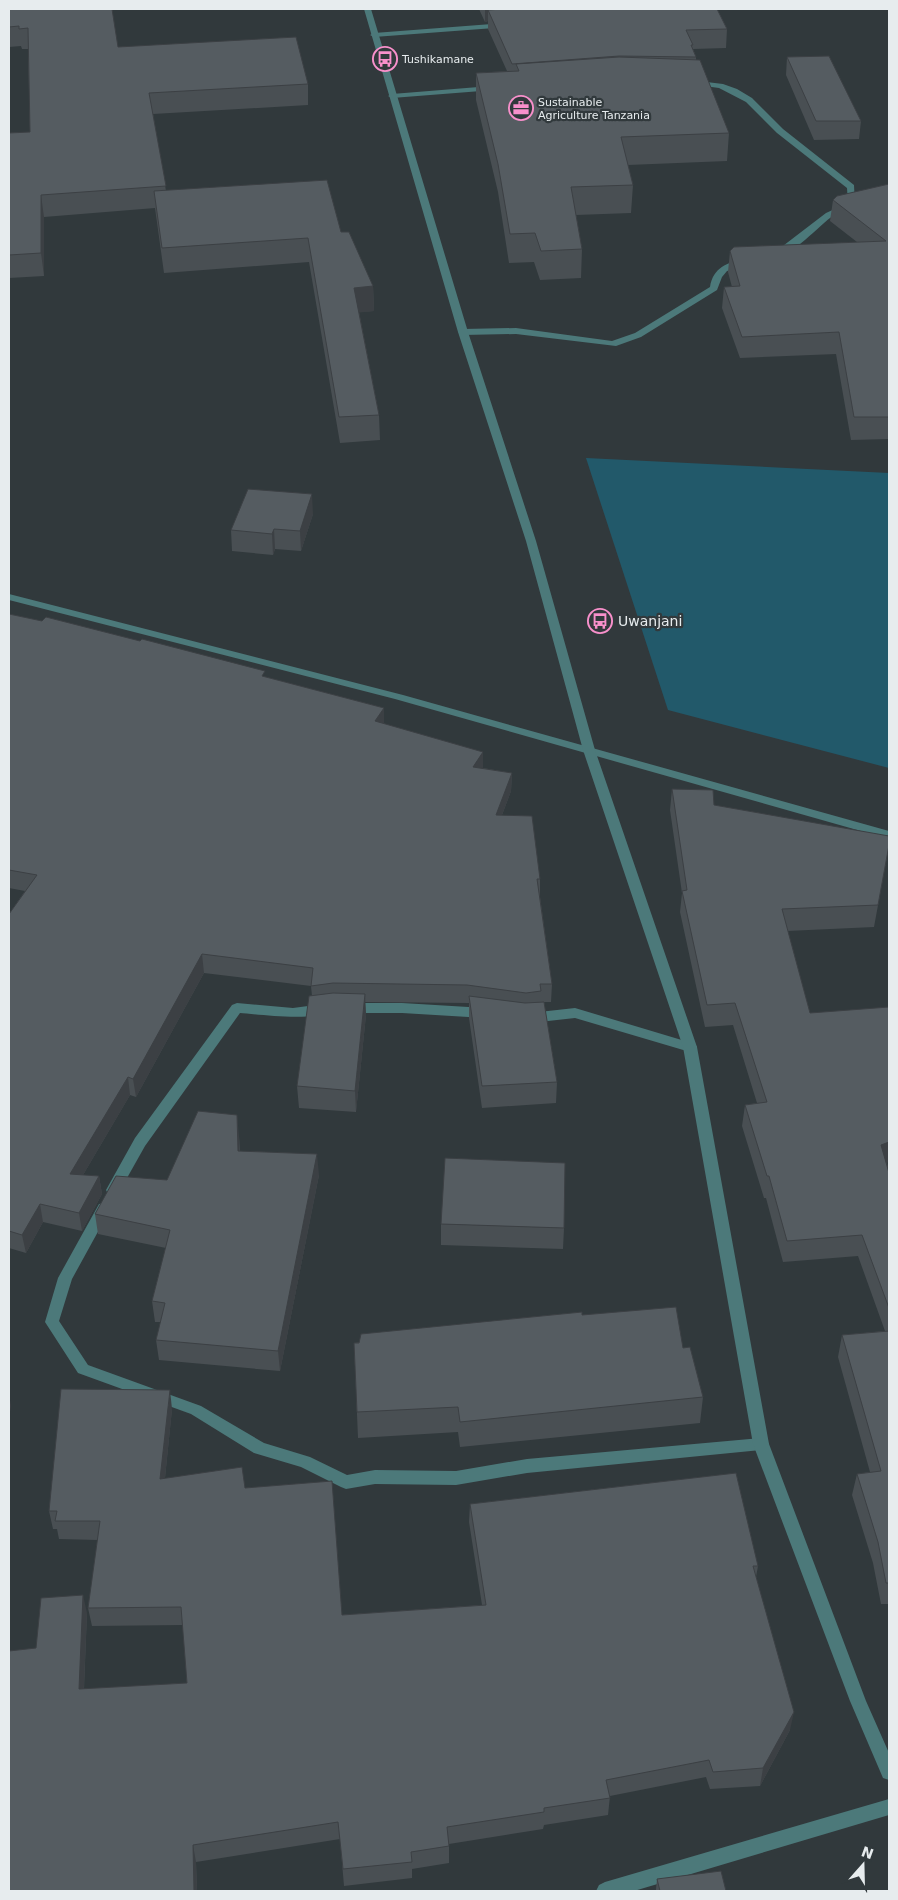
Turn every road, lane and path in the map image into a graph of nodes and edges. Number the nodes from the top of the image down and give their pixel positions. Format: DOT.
graph roads {
  1 [pos="367,9"];
  2 [pos="511,24"];
  3 [pos="374,36"];
  4 [pos="680,81"];
  5 [pos="497,88"];
  6 [pos="392,96"];
  7 [pos="767,258"];
  8 [pos="753,261"];
  9 [pos="463,332"];
  10 [pos="9,597"];
  11 [pos="589,750"];
  12 [pos="889,835"];
  13 [pos="498,1015"];
  14 [pos="516,1017"];
  15 [pos="690,1047"];
  16 [pos="762,1444"];
  17 [pos="889,1772"];
  18 [pos="889,1807"];
  19 [pos="605,1891"];
  1 -- 3 [label="street"];
  2 -- 3 [label="street"];
  3 -- 6 [label="street"];
  4 -- 7 [label="street"];
  5 -- 6 [label="street"];
  6 -- 9 [label="street"];
  8 -- 9 [label="street"];
  9 -- 11 [label="street"];
  10 -- 11 [label="street"];
  11 -- 12 [label="street"];
  11 -- 15 [label="street"];
  13 -- 16 [label="street"];
  14 -- 15 [label="street"];
  15 -- 16 [label="street"];
  16 -- 17 [label="street"];
  18 -- 19 [label="street"];
}
